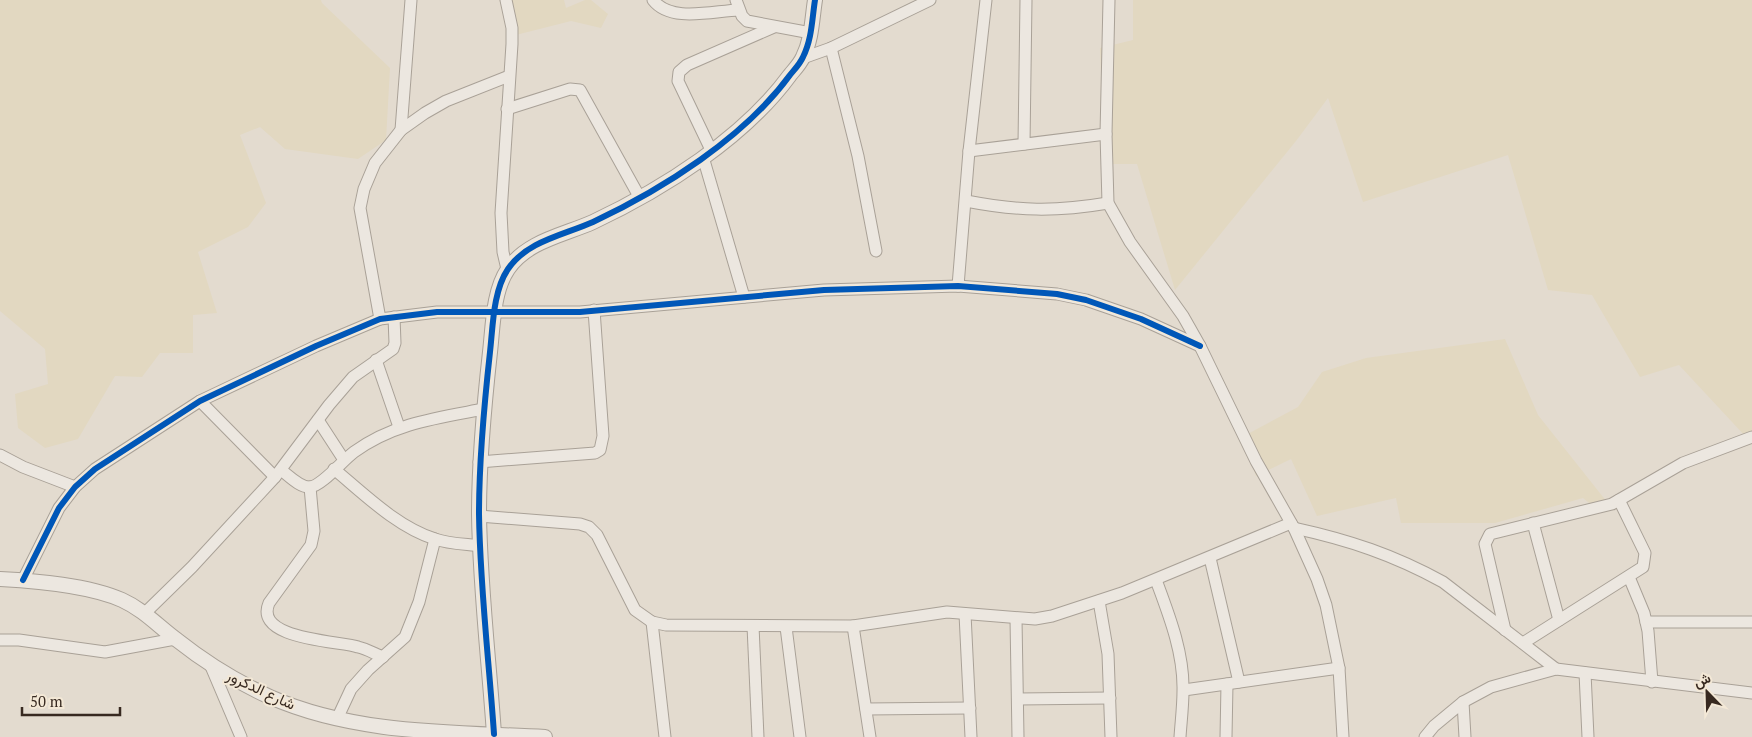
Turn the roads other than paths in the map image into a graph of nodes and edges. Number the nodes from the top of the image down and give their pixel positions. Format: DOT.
graph roads {
  1 [pos="411,0"];
  2 [pos="506,0"];
  3 [pos="653,0"];
  4 [pos="816,0"];
  5 [pos="930,0"];
  6 [pos="986,0"];
  7 [pos="1026,0"];
  8 [pos="1109,0"];
  9 [pos="737,5"];
  10 [pos="774,27"];
  11 [pos="811,33"];
  12 [pos="831,48"];
  13 [pos="803,58"];
  14 [pos="509,76"];
  15 [pos="507,109"];
  16 [pos="402,130"];
  17 [pos="1106,134"];
  18 [pos="1024,144"];
  19 [pos="969,151"];
  20 [pos="707,153"];
  21 [pos="640,198"];
  22 [pos="966,201"];
  23 [pos="1108,203"];
  24 [pos="876,251"];
  25 [pos="507,270"];
  26 [pos="958,286"];
  27 [pos="744,297"];
  28 [pos="594,310"];
  29 [pos="495,311"];
  30 [pos="394,317"];
  31 [pos="380,319"];
  32 [pos="1200,346"];
  33 [pos="376,360"];
  34 [pos="200,401"];
  35 [pos="484,409"];
  36 [pos="318,420"];
  37 [pos="400,427"];
  38 [pos="1752,437"];
  39 [pos="0,455"];
  40 [pos="344,460"];
  41 [pos="480,462"];
  42 [pos="334,469"];
  43 [pos="278,473"];
  44 [pos="76,487"];
  45 [pos="310,488"];
  46 [pos="1619,500"];
  47 [pos="479,516"];
  48 [pos="1533,524"];
  49 [pos="1293,526"];
  50 [pos="435,539"];
  51 [pos="481,546"];
  52 [pos="1210,558"];
  53 [pos="1629,577"];
  54 [pos="0,579"];
  55 [pos="23,580"];
  56 [pos="1156,580"];
  57 [pos="1099,601"];
  58 [pos="145,613"];
  59 [pos="965,614"];
  60 [pos="1016,619"];
  61 [pos="1559,620"];
  62 [pos="652,622"];
  63 [pos="1646,622"];
  64 [pos="1752,622"];
  65 [pos="752,626"];
  66 [pos="853,626"];
  67 [pos="786,627"];
  68 [pos="1505,630"];
  69 [pos="175,639"];
  70 [pos="0,640"];
  71 [pos="1522,643"];
  72 [pos="383,657"];
  73 [pos="210,664"];
  74 [pos="1339,668"];
  75 [pos="1556,670"];
  76 [pos="1585,673"];
  77 [pos="1652,682"];
  78 [pos="1233,683"];
  79 [pos="1184,690"];
  80 [pos="1752,693"];
  81 [pos="1018,698"];
  82 [pos="1110,698"];
  83 [pos="1463,702"];
  84 [pos="866,708"];
  85 [pos="970,708"];
  86 [pos="337,719"];
  87 [pos="494,734"];
  88 [pos="476,735"];
  89 [pos="241,737"];
  90 [pos="545,737"];
  91 [pos="665,737"];
  92 [pos="758,737"];
  93 [pos="800,737"];
  94 [pos="870,737"];
  95 [pos="971,737"];
  96 [pos="1018,737"];
  97 [pos="1111,737"];
  98 [pos="1180,737"];
  99 [pos="1226,737"];
  100 [pos="1343,737"];
  101 [pos="1425,737"];
  102 [pos="1465,737"];
  103 [pos="1588,737"];
  1 -- 16 [label="street"];
  2 -- 14 [label="street"];
  3 -- 9 [label="street"];
  4 -- 11 [label="street"];
  5 -- 12 [label="street"];
  6 -- 19 [label="street"];
  7 -- 18 [label="street"];
  8 -- 17 [label="street"];
  9 -- 10 [label="street"];
  10 -- 11 [label="street"];
  10 -- 20 [label="street"];
  11 -- 13 [label="street"];
  12 -- 13 [label="street"];
  12 -- 24 [label="street"];
  13 -- 20 [label="street"];
  14 -- 15 [label="street"];
  14 -- 16 [label="street"];
  15 -- 21 [label="street"];
  15 -- 25 [label="street"];
  16 -- 31 [label="street"];
  17 -- 18 [label="street"];
  17 -- 23 [label="street"];
  18 -- 19 [label="street"];
  19 -- 22 [label="street"];
  20 -- 21 [label="street"];
  20 -- 27 [label="street"];
  21 -- 25 [label="street"];
  22 -- 23 [label="street"];
  22 -- 26 [label="street"];
  23 -- 32 [label="street"];
  25 -- 29 [label="street"];
  26 -- 27 [label="street"];
  26 -- 32 [label="street"];
  27 -- 28 [label="street"];
  28 -- 29 [label="street"];
  28 -- 41 [label="street"];
  29 -- 30 [label="street"];
  29 -- 35 [label="street"];
  30 -- 31 [label="street"];
  30 -- 33 [label="street"];
  31 -- 34 [label="street"];
  32 -- 49 [label="street"];
  33 -- 36 [label="street"];
  33 -- 37 [label="street"];
  34 -- 43 [label="street"];
  34 -- 44 [label="street"];
  35 -- 37 [label="street"];
  35 -- 41 [label="street"];
  36 -- 40 [label="street"];
  36 -- 43 [label="street"];
  37 -- 40 [label="street"];
  38 -- 46 [label="street"];
  39 -- 44 [label="street"];
  40 -- 42 [label="street"];
  41 -- 47 [label="street"];
  42 -- 45 [label="street"];
  42 -- 50 [label="street"];
  43 -- 45 [label="street"];
  43 -- 58 [label="street"];
  44 -- 55 [label="street"];
  45 -- 72 [label="street"];
  46 -- 48 [label="street"];
  46 -- 53 [label="street"];
  47 -- 51 [label="street"];
  47 -- 62 [label="street"];
  48 -- 61 [label="street"];
  48 -- 68 [label="street"];
  49 -- 52 [label="street"];
  49 -- 68 [label="street"];
  49 -- 74 [label="street"];
  50 -- 51 [label="street"];
  50 -- 72 [label="street"];
  51 -- 87 [label="street"];
  52 -- 56 [label="street"];
  52 -- 78 [label="street"];
  53 -- 61 [label="street"];
  53 -- 63 [label="street"];
  54 -- 55 [label="street, شارع الدكرور"];
  55 -- 58 [label="street, شارع الدكرور"];
  56 -- 57 [label="street"];
  56 -- 79 [label="street"];
  57 -- 60 [label="street"];
  57 -- 82 [label="street"];
  58 -- 69 [label="street, شارع الدكرور"];
  59 -- 60 [label="street"];
  59 -- 66 [label="street"];
  59 -- 85 [label="street"];
  60 -- 81 [label="street"];
  61 -- 71 [label="street"];
  62 -- 65 [label="street"];
  62 -- 91 [label="street"];
  63 -- 64 [label="street"];
  63 -- 77 [label="street"];
  65 -- 67 [label="street"];
  65 -- 92 [label="street"];
  66 -- 67 [label="street"];
  66 -- 84 [label="street"];
  67 -- 93 [label="street"];
  68 -- 71 [label="street"];
  69 -- 70 [label="street"];
  69 -- 73 [label="street, شارع الدكرور"];
  71 -- 75 [label="street"];
  72 -- 86 [label="street"];
  73 -- 86 [label="street, شارع الدكرور"];
  73 -- 89 [label="street"];
  74 -- 78 [label="street"];
  74 -- 100 [label="street"];
  75 -- 76 [label="street"];
  75 -- 83 [label="street"];
  76 -- 77 [label="street"];
  76 -- 103 [label="street"];
  77 -- 80 [label="street"];
  78 -- 79 [label="street"];
  78 -- 99 [label="street"];
  79 -- 98 [label="street"];
  81 -- 82 [label="street"];
  81 -- 96 [label="street"];
  82 -- 97 [label="street"];
  83 -- 101 [label="street"];
  83 -- 102 [label="street"];
  84 -- 85 [label="street"];
  84 -- 94 [label="street"];
  85 -- 95 [label="street"];
  86 -- 88 [label="street, شارع الدكرور"];
  87 -- 88 [label="street, شارع الدكرور"];
  87 -- 90 [label="street, شارع الدكرور"];
}
